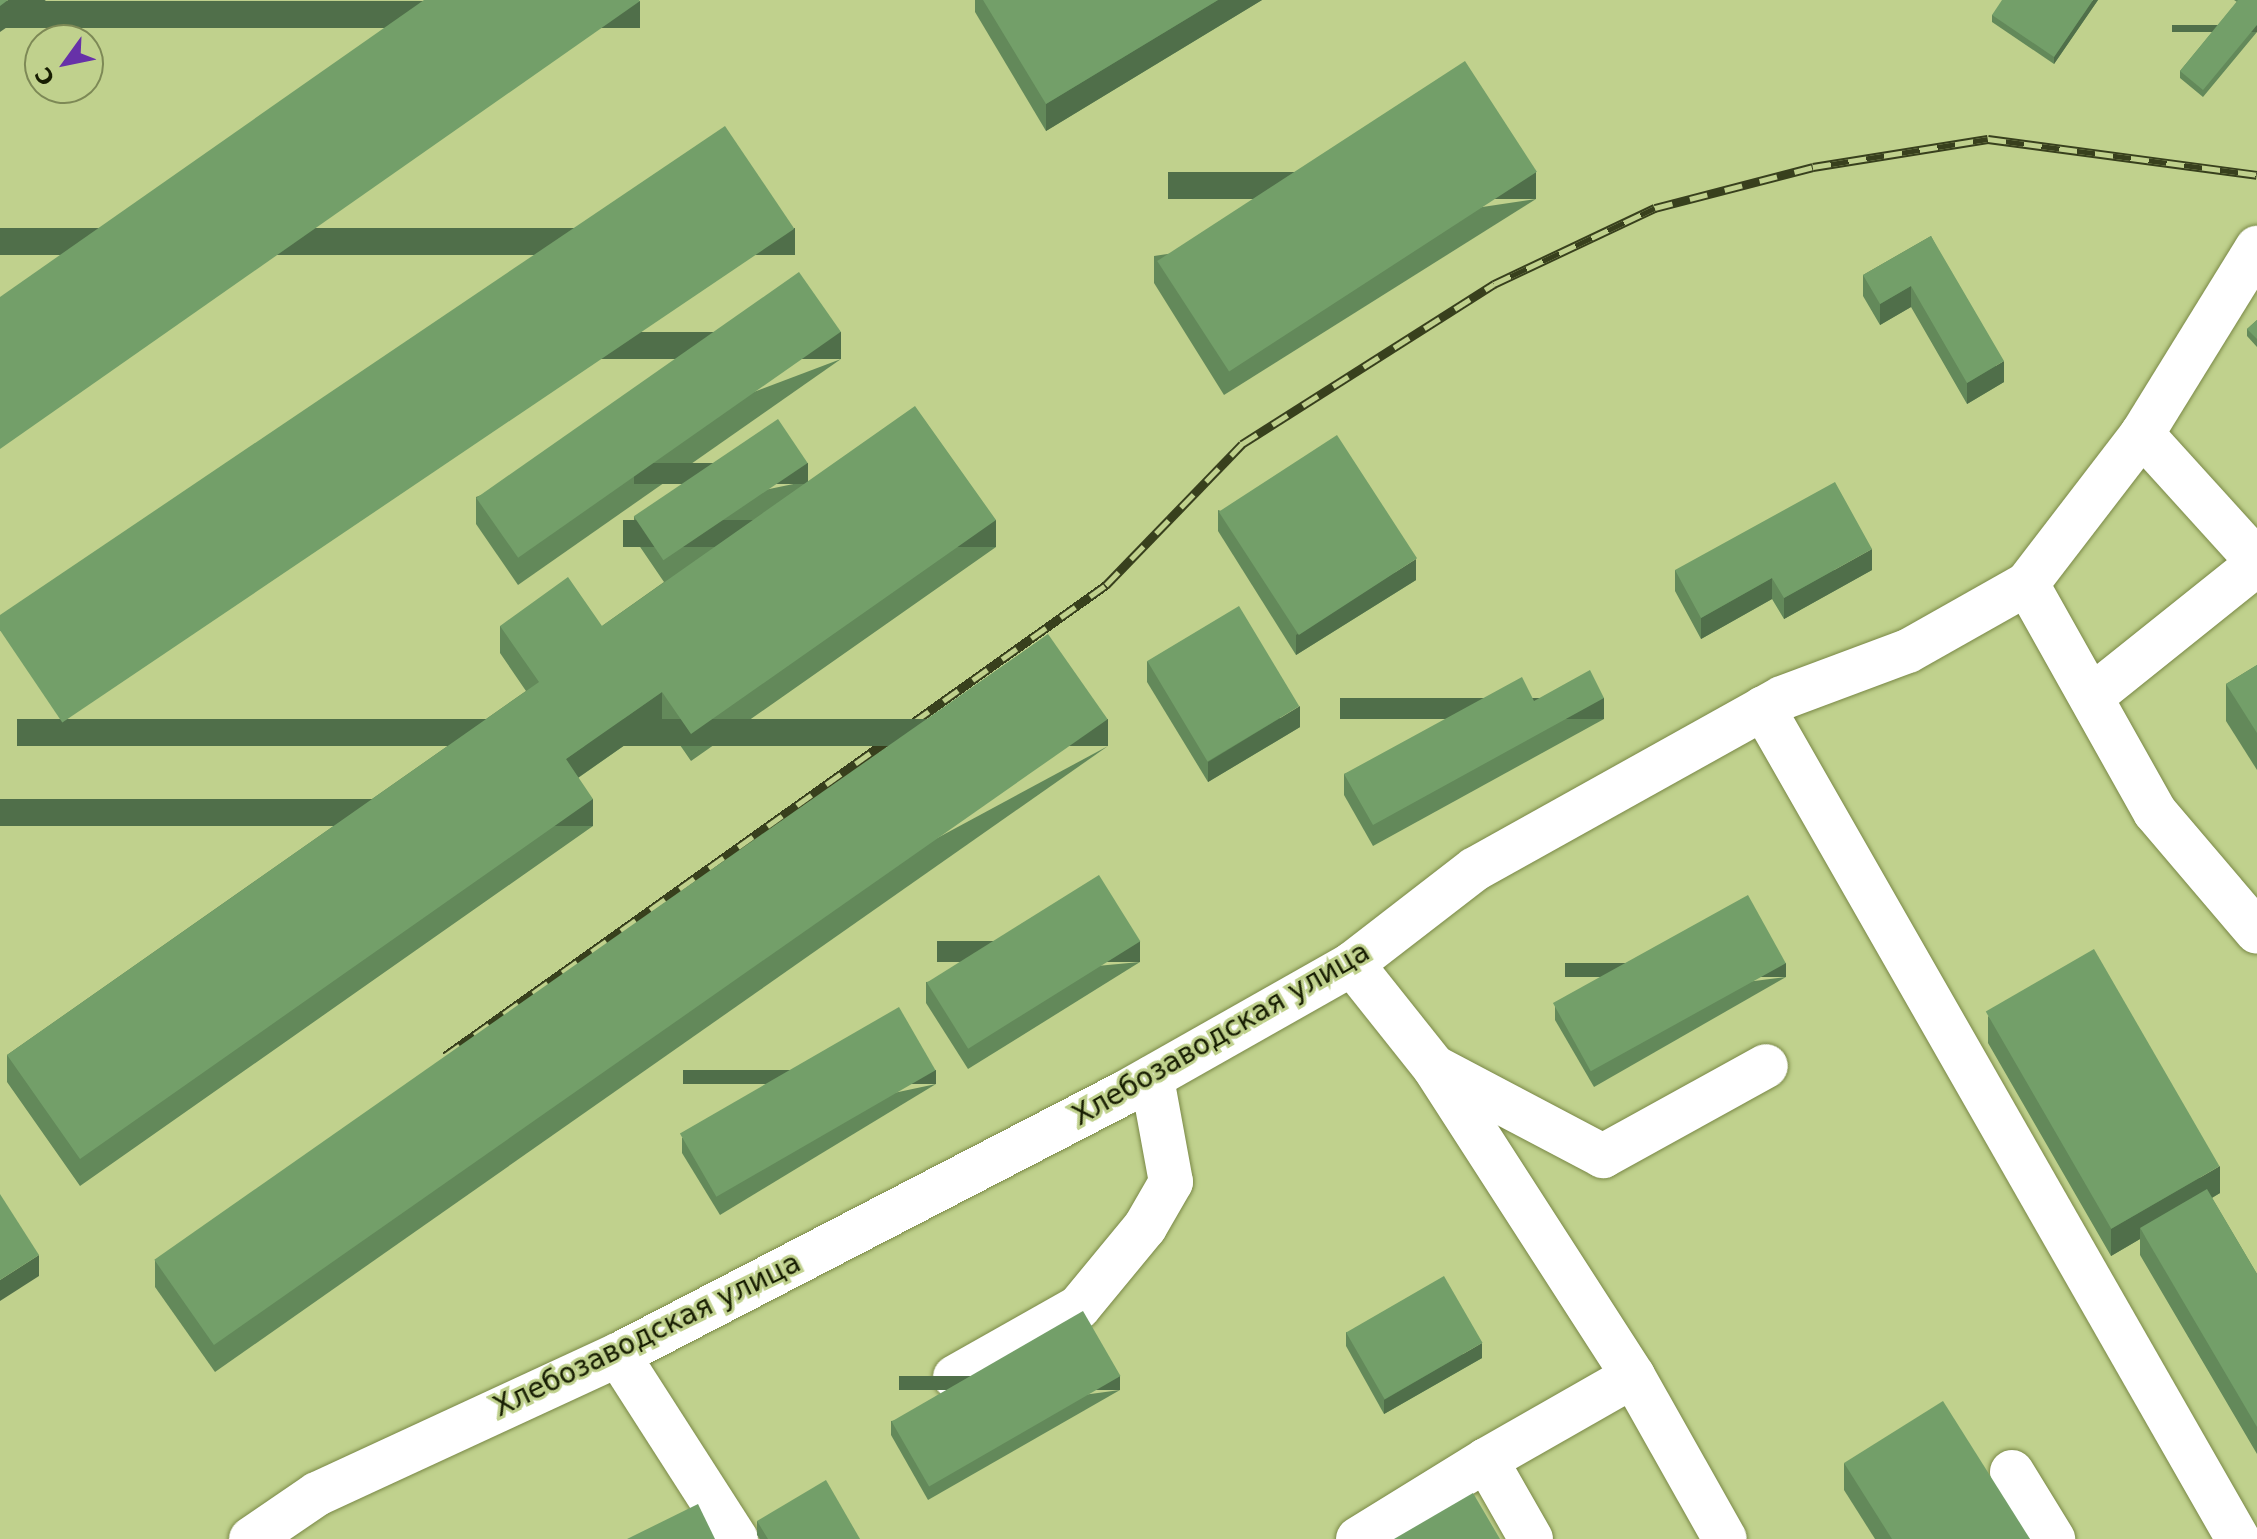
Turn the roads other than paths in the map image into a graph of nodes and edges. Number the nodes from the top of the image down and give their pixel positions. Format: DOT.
graph roads {
  1 [pos="2257,248"];
  2 [pos="2247,290"];
  3 [pos="2142,434"];
  4 [pos="2257,562"];
  5 [pos="2027,584"];
  6 [pos="2091,697"];
  7 [pos="1763,708"];
  8 [pos="2257,932"];
  9 [pos="1352,964"];
  10 [pos="1766,1066"];
  11 [pos="1434,1067"];
  12 [pos="1152,1078"];
  13 [pos="618,1355"];
  14 [pos="1633,1376"];
  15 [pos="955,1377"];
  16 [pos="1486,1460"];
  17 [pos="2012,1472"];
  18 [pos="251,1539"];
  19 [pos="736,1539"];
  20 [pos="1358,1539"];
  21 [pos="1531,1539"];
  22 [pos="1725,1539"];
  23 [pos="2053,1539"];
  24 [pos="2238,1539"];
  1 -- 2 [label="street, Хлебозаводская улица"];
  2 -- 3 [label="street, Хлебозаводская улица"];
  3 -- 4 [label="street"];
  3 -- 5 [label="street, Хлебозаводская улица"];
  4 -- 6 [label="street"];
  5 -- 6 [label="street"];
  5 -- 7 [label="street, Хлебозаводская улица"];
  6 -- 8 [label="street"];
  7 -- 9 [label="street, Хлебозаводская улица"];
  7 -- 24 [label="street"];
  9 -- 11 [label="street"];
  9 -- 12 [label="street, Хлебозаводская улица"];
  10 -- 11 [label="street"];
  11 -- 14 [label="street"];
  12 -- 13 [label="street, Хлебозаводская улица"];
  12 -- 15 [label="street"];
  13 -- 18 [label="street, Хлебозаводская улица"];
  13 -- 19 [label="street"];
  14 -- 16 [label="street"];
  14 -- 22 [label="street"];
  16 -- 20 [label="street"];
  16 -- 21 [label="street"];
  17 -- 23 [label="street"];
}
